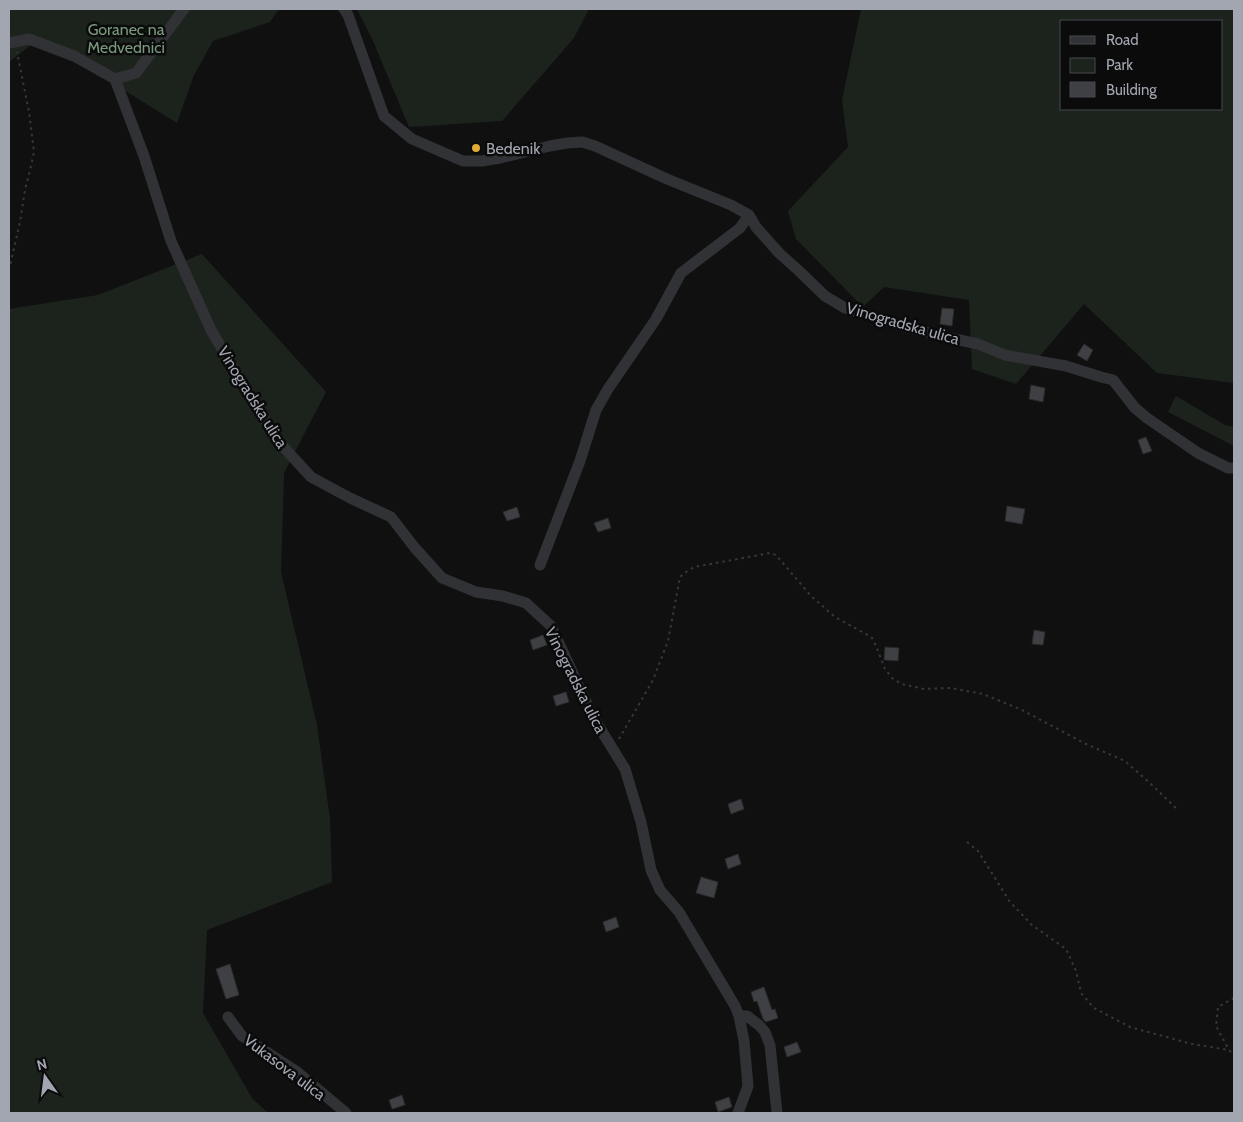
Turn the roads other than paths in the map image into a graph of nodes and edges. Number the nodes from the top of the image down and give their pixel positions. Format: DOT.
graph roads {
  1 [pos="184,9"];
  2 [pos="344,9"];
  3 [pos="12,42"];
  4 [pos="115,79"];
  5 [pos="749,215"];
  6 [pos="1234,468"];
  7 [pos="540,565"];
  8 [pos="739,1016"];
  9 [pos="228,1017"];
  10 [pos="346,1113"];
  11 [pos="738,1113"];
  12 [pos="777,1113"];
  1 -- 4 [label="street"];
  2 -- 5 [label="street"];
  3 -- 4 [label="street"];
  4 -- 8 [label="street, Vinogradska ulica"];
  5 -- 6 [label="street, Vinogradska ulica"];
  5 -- 7 [label="street"];
  8 -- 11 [label="street, Vinogradska ulica"];
  8 -- 12 [label="street"];
  9 -- 10 [label="street, Vukasova ulica"];
}
